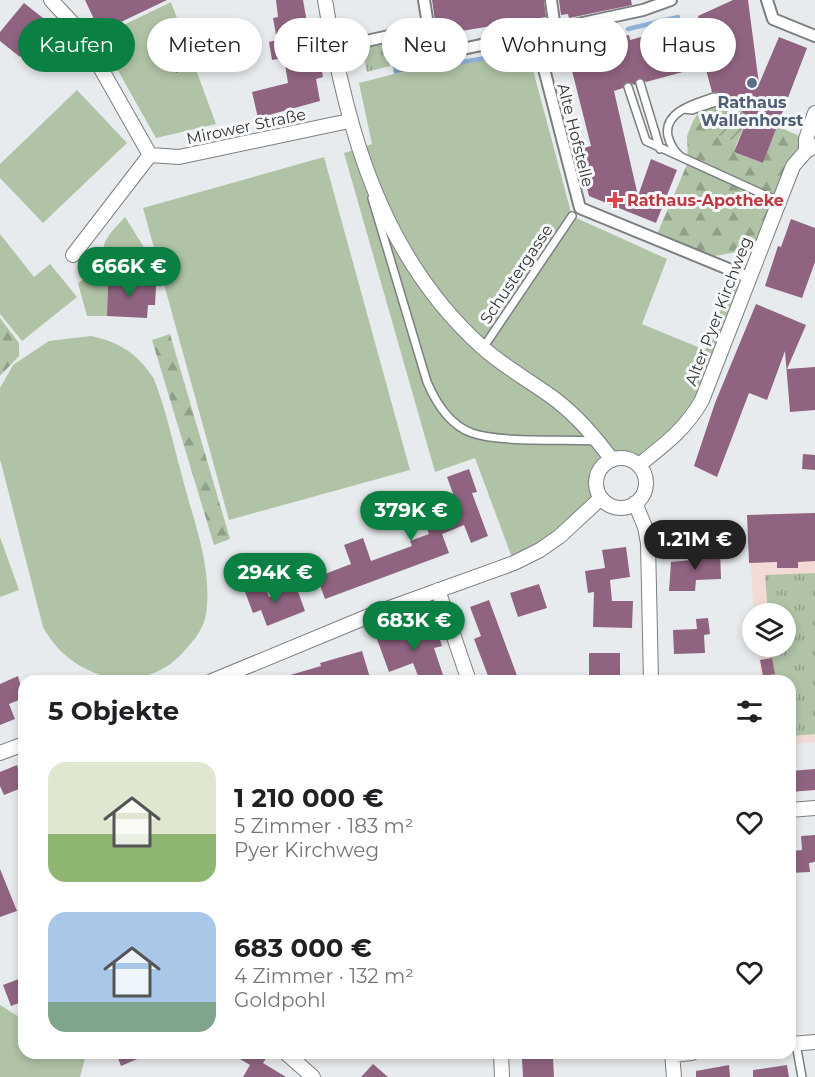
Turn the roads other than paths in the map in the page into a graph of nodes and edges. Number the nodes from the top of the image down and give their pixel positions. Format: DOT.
graph roads {
  1 [pos="51,0"];
  2 [pos="325,0"];
  3 [pos="424,0"];
  4 [pos="551,0"];
  5 [pos="671,0"];
  6 [pos="767,0"];
  7 [pos="328,18"];
  8 [pos="427,18"];
  9 [pos="553,18"];
  10 [pos="606,18"];
  11 [pos="815,36"];
  12 [pos="339,72"];
  13 [pos="544,72"];
  14 [pos="640,83"];
  15 [pos="628,87"];
  16 [pos="715,99"];
  17 [pos="815,113"];
  18 [pos="349,121"];
  19 [pos="660,149"];
  20 [pos="810,149"];
  21 [pos="150,155"];
  22 [pos="688,162"];
  23 [pos="778,201"];
  24 [pos="575,212"];
  25 [pos="73,255"];
  26 [pos="748,277"];
  27 [pos="483,348"];
  28 [pos="598,441"];
  29 [pos="612,460"];
  30 [pos="639,465"];
  31 [pos="601,498"];
  32 [pos="636,503"];
  33 [pos="438,590"];
  34 [pos="227,675"];
  35 [pos="467,675"];
  36 [pos="651,675"];
  37 [pos="18,746"];
  38 [pos="0,753"];
  39 [pos="815,808"];
  40 [pos="796,810"];
  41 [pos="815,1042"];
  42 [pos="796,1044"];
  43 [pos="796,1055"];
  44 [pos="293,1059"];
  45 [pos="501,1059"];
  46 [pos="672,1059"];
  47 [pos="313,1077"];
  48 [pos="502,1077"];
  49 [pos="674,1077"];
  50 [pos="802,1077"];
  1 -- 21 [label="street"];
  2 -- 7 [label="street"];
  3 -- 8 [label="street"];
  4 -- 9 [label="street"];
  5 -- 10 [label="street"];
  6 -- 11 [label="street"];
  12 -- 18 [label="street"];
  13 -- 24 [label="street, Alte Hofstelle"];
  14 -- 19 [label="lane"];
  15 -- 19 [label="lane"];
  16 -- 22 [label="lane"];
  17 -- 20 [label="street"];
  18 -- 21 [label="street, Mirower Straße"];
  18 -- 27 [label="street"];
  18 -- 28 [label="lane"];
  19 -- 22 [label="lane"];
  20 -- 23 [label="street, Alter Pyer Kirchweg"];
  21 -- 25 [label="street"];
  22 -- 23 [label="lane"];
  23 -- 26 [label="street, Alter Pyer Kirchweg"];
  24 -- 26 [label="street"];
  24 -- 27 [label="lane, Schustergasse"];
  26 -- 30 [label="street, Alter Pyer Kirchweg"];
  27 -- 28 [label="street"];
  28 -- 29 [label="street"];
  29 -- 30 [label="street"];
  29 -- 31 [label="street"];
  30 -- 32 [label="street"];
  31 -- 32 [label="street"];
  31 -- 33 [label="street"];
  32 -- 36 [label="street"];
  33 -- 34 [label="street"];
  33 -- 35 [label="street"];
  37 -- 38 [label="street"];
  39 -- 40 [label="street"];
  41 -- 42 [label="street"];
  43 -- 50 [label="lane"];
  44 -- 47 [label="street"];
  45 -- 48 [label="street"];
  46 -- 49 [label="street"];
}
